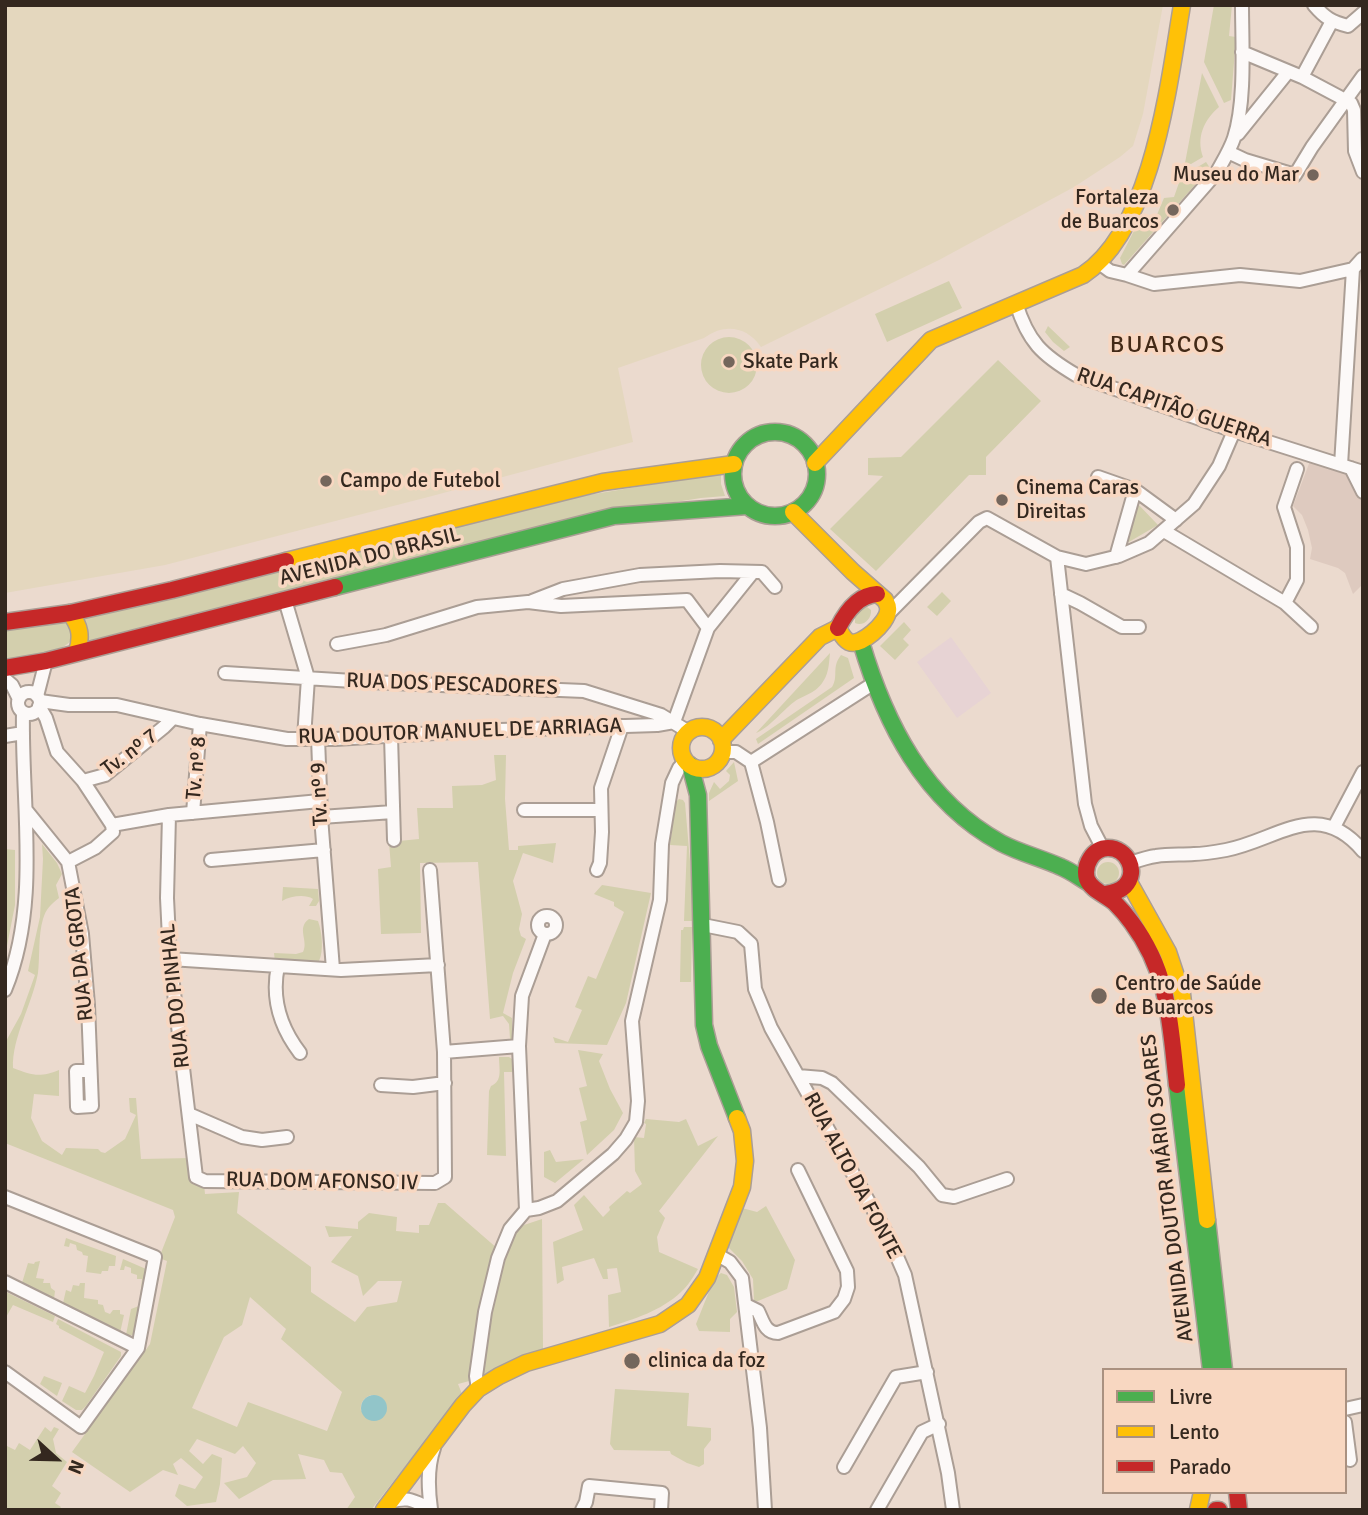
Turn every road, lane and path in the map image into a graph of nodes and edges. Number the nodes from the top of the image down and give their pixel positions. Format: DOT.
graph roads {
  1 [pos="1181,5"];
  2 [pos="1242,5"];
  3 [pos="1314,5"];
  4 [pos="1363,13"];
  5 [pos="1332,21"];
  6 [pos="1242,52"];
  7 [pos="1287,72"];
  8 [pos="1363,76"];
  9 [pos="1302,77"];
  10 [pos="1346,100"];
  11 [pos="1234,139"];
  12 [pos="1228,152"];
  13 [pos="1363,172"];
  14 [pos="1360,261"];
  15 [pos="1099,263"];
  16 [pos="1127,275"];
  17 [pos="1016,303"];
  18 [pos="1234,431"];
  19 [pos="815,463"];
  20 [pos="734,464"];
  21 [pos="1351,468"];
  22 [pos="1297,469"];
  23 [pos="1098,477"];
  24 [pos="1135,490"];
  25 [pos="1363,492"];
  26 [pos="747,506"];
  27 [pos="793,512"];
  28 [pos="1176,520"];
  29 [pos="1164,531"];
  30 [pos="1057,557"];
  31 [pos="1116,557"];
  32 [pos="753,572"];
  33 [pos="853,572"];
  34 [pos="775,587"];
  35 [pos="877,594"];
  36 [pos="1062,594"];
  37 [pos="285,600"];
  38 [pos="528,602"];
  39 [pos="856,603"];
  40 [pos="1285,603"];
  41 [pos="70,613"];
  42 [pos="888,614"];
  43 [pos="5,622"];
  44 [pos="1139,627"];
  45 [pos="1311,627"];
  46 [pos="708,628"];
  47 [pos="838,628"];
  48 [pos="861,642"];
  49 [pos="337,644"];
  50 [pos="77,652"];
  51 [pos="46,661"];
  52 [pos="5,668"];
  53 [pos="225,673"];
  54 [pos="308,678"];
  55 [pos="5,679"];
  56 [pos="874,683"];
  57 [pos="19,699"];
  58 [pos="39,701"];
  59 [pos="23,713"];
  60 [pos="173,718"];
  61 [pos="674,722"];
  62 [pos="201,724"];
  63 [pos="622,726"];
  64 [pos="689,732"];
  65 [pos="23,733"];
  66 [pos="5,736"];
  67 [pos="391,736"];
  68 [pos="304,738"];
  69 [pos="318,738"];
  70 [pos="722,746"];
  71 [pos="751,762"];
  72 [pos="688,763"];
  73 [pos="712,766"];
  74 [pos="1363,772"];
  75 [pos="83,781"];
  76 [pos="698,795"];
  77 [pos="670,796"];
  78 [pos="320,800"];
  79 [pos="26,810"];
  80 [pos="524,810"];
  81 [pos="601,810"];
  82 [pos="393,812"];
  83 [pos="193,813"];
  84 [pos="169,815"];
  85 [pos="321,817"];
  86 [pos="112,825"];
  87 [pos="1334,827"];
  88 [pos="394,840"];
  89 [pos="324,850"];
  90 [pos="1363,851"];
  91 [pos="1097,853"];
  92 [pos="211,860"];
  93 [pos="68,862"];
  94 [pos="1130,863"];
  95 [pos="1063,868"];
  96 [pos="430,870"];
  97 [pos="597,870"];
  98 [pos="779,880"];
  99 [pos="1089,883"];
  100 [pos="1129,883"];
  101 [pos="1106,894"];
  102 [pos="702,925"];
  103 [pos="545,934"];
  104 [pos="170,959"];
  105 [pos="438,965"];
  106 [pos="278,966"];
  107 [pos="333,969"];
  108 [pos="5,990"];
  109 [pos="519,1046"];
  110 [pos="444,1052"];
  111 [pos="300,1053"];
  112 [pos="90,1071"];
  113 [pos="798,1076"];
  114 [pos="445,1083"];
  115 [pos="381,1085"];
  116 [pos="189,1114"];
  117 [pos="287,1138"];
  118 [pos="798,1170"];
  119 [pos="197,1177"];
  120 [pos="1007,1179"];
  121 [pos="5,1197"];
  122 [pos="526,1210"];
  123 [pos="716,1254"];
  124 [pos="5,1282"];
  125 [pos="746,1306"];
  126 [pos="138,1348"];
  127 [pos="1211,1368"];
  128 [pos="1224,1368"];
  129 [pos="5,1372"];
  130 [pos="927,1372"];
  131 [pos="478,1389"];
  132 [pos="939,1424"];
  133 [pos="1347,1437"];
  134 [pos="436,1440"];
  135 [pos="1350,1460"];
  136 [pos="844,1467"];
  137 [pos="408,1478"];
  138 [pos="429,1493"];
  139 [pos="387,1506"];
  140 [pos="431,1509"];
  141 [pos="582,1510"];
  142 [pos="661,1510"];
  143 [pos="765,1510"];
  144 [pos="877,1510"];
  145 [pos="953,1510"];
  1 -- 15 [label="main road"];
  2 -- 6 [label="street"];
  3 -- 5 [label="street"];
  4 -- 5 [label="street"];
  5 -- 9 [label="street"];
  6 -- 7 [label="street"];
  6 -- 11 [label="street"];
  7 -- 9 [label="street"];
  7 -- 11 [label="street"];
  8 -- 10 [label="street"];
  9 -- 10 [label="street"];
  10 -- 12 [label="street"];
  10 -- 13 [label="street"];
  11 -- 12 [label="street"];
  12 -- 16 [label="street"];
  14 -- 16 [label="street"];
  14 -- 21 [label="street"];
  15 -- 16 [label="street"];
  15 -- 17 [label="main road"];
  17 -- 18 [label="street, RUA CAPITÃO GUERRA"];
  17 -- 19 [label="main road"];
  18 -- 21 [label="street, RUA CAPITÃO GUERRA"];
  18 -- 28 [label="street"];
  19 -- 20 [label="main road"];
  19 -- 27 [label="main road"];
  20 -- 26 [label="main road"];
  20 -- 41 [label="main road, AVENIDA DO BRASIL"];
  21 -- 25 [label="street"];
  22 -- 40 [label="street"];
  23 -- 24 [label="street"];
  24 -- 28 [label="street"];
  24 -- 31 [label="street"];
  26 -- 27 [label="main road"];
  26 -- 37 [label="main road, AVENIDA DO BRASIL"];
  27 -- 33 [label="main road"];
  28 -- 29 [label="street"];
  29 -- 31 [label="street"];
  29 -- 40 [label="street"];
  30 -- 31 [label="street"];
  30 -- 36 [label="street"];
  30 -- 42 [label="street"];
  32 -- 34 [label="street"];
  32 -- 38 [label="street"];
  32 -- 46 [label="street"];
  33 -- 35 [label="main road"];
  33 -- 39 [label="main road"];
  35 -- 39 [label="main road"];
  35 -- 42 [label="main road"];
  36 -- 44 [label="street"];
  36 -- 91 [label="street"];
  37 -- 50 [label="main road, AVENIDA DO BRASIL"];
  37 -- 54 [label="street"];
  38 -- 46 [label="street"];
  38 -- 49 [label="street"];
  39 -- 47 [label="main road"];
  40 -- 45 [label="street"];
  41 -- 43 [label="main road, AVENIDA DO BRASIL"];
  41 -- 50 [label="main road"];
  42 -- 48 [label="main road"];
  46 -- 61 [label="street"];
  47 -- 48 [label="main road"];
  47 -- 70 [label="main road"];
  48 -- 56 [label="main road"];
  50 -- 51 [label="main road, AVENIDA DO BRASIL"];
  51 -- 52 [label="main road, AVENIDA DO BRASIL"];
  51 -- 58 [label="street"];
  53 -- 54 [label="street, RUA DOS PESCADORES"];
  54 -- 61 [label="street, RUA DOS PESCADORES"];
  54 -- 68 [label="street"];
  55 -- 57 [label="street"];
  56 -- 71 [label="street"];
  56 -- 95 [label="main road"];
  57 -- 58 [label="street"];
  57 -- 59 [label="street"];
  58 -- 59 [label="street"];
  58 -- 60 [label="street, RUA DOUTOR MANUEL DE ARRIAGA"];
  58 -- 75 [label="street"];
  59 -- 65 [label="street"];
  60 -- 62 [label="street, RUA DOUTOR MANUEL DE ARRIAGA"];
  60 -- 75 [label="street, Tv. nº 7"];
  61 -- 63 [label="street, RUA DOUTOR MANUEL DE ARRIAGA"];
  61 -- 64 [label="street, RUA DOS PESCADORES"];
  62 -- 68 [label="street, RUA DOUTOR MANUEL DE ARRIAGA"];
  62 -- 83 [label="street, Tv. nº 8"];
  63 -- 67 [label="street, RUA DOUTOR MANUEL DE ARRIAGA"];
  63 -- 81 [label="street"];
  64 -- 70 [label="main road"];
  64 -- 72 [label="main road"];
  65 -- 66 [label="street"];
  65 -- 79 [label="street"];
  67 -- 69 [label="street, RUA DOUTOR MANUEL DE ARRIAGA"];
  67 -- 82 [label="street"];
  68 -- 69 [label="street, RUA DOUTOR MANUEL DE ARRIAGA"];
  69 -- 78 [label="street, Tv. nº 9"];
  70 -- 71 [label="street"];
  70 -- 73 [label="main road"];
  71 -- 98 [label="street"];
  72 -- 73 [label="main road"];
  72 -- 76 [label="main road"];
  72 -- 77 [label="street"];
  73 -- 76 [label="main road"];
  74 -- 87 [label="street"];
  75 -- 86 [label="street"];
  76 -- 77 [label="street"];
  76 -- 102 [label="main road"];
  77 -- 122 [label="street"];
  78 -- 83 [label="street"];
  78 -- 85 [label="street, Tv. nº 9"];
  79 -- 93 [label="street, RUA DA GROTA"];
  79 -- 108 [label="street"];
  80 -- 81 [label="street"];
  81 -- 97 [label="street"];
  82 -- 85 [label="street"];
  82 -- 88 [label="street"];
  83 -- 84 [label="street"];
  84 -- 86 [label="street"];
  84 -- 104 [label="street, RUA DO PINHAL"];
  85 -- 89 [label="street, Tv. nº 9"];
  86 -- 93 [label="street"];
  87 -- 90 [label="street"];
  87 -- 94 [label="street"];
  89 -- 92 [label="street"];
  89 -- 107 [label="street, Tv. nº 9"];
  91 -- 94 [label="main road"];
  91 -- 95 [label="main road"];
  91 -- 99 [label="main road"];
  93 -- 112 [label="street, RUA DA GROTA"];
  94 -- 100 [label="main road"];
  95 -- 99 [label="main road"];
  96 -- 105 [label="street, RUA DOM AFONSO IV"];
  99 -- 101 [label="main road"];
  100 -- 101 [label="main road"];
  100 -- 128 [label="main road, AVENIDA DOUTOR MÁRIO SOARES"];
  101 -- 127 [label="main road, AVENIDA DOUTOR MÁRIO SOARES"];
  102 -- 113 [label="street, RUA ALTO DA FONTE"];
  102 -- 123 [label="main road"];
  103 -- 109 [label="street"];
  104 -- 106 [label="street"];
  104 -- 116 [label="street, RUA DO PINHAL"];
  105 -- 107 [label="street"];
  105 -- 110 [label="street, RUA DOM AFONSO IV"];
  106 -- 107 [label="street"];
  106 -- 111 [label="street"];
  109 -- 110 [label="street"];
  109 -- 122 [label="street"];
  110 -- 114 [label="street, RUA DOM AFONSO IV"];
  113 -- 120 [label="street"];
  113 -- 130 [label="street, RUA ALTO DA FONTE"];
  114 -- 115 [label="street"];
  114 -- 119 [label="street, RUA DOM AFONSO IV"];
  116 -- 117 [label="street"];
  116 -- 119 [label="street, RUA DO PINHAL"];
  118 -- 125 [label="street"];
  121 -- 126 [label="street"];
  122 -- 131 [label="street"];
  123 -- 125 [label="street"];
  123 -- 131 [label="main road"];
  124 -- 126 [label="street"];
  125 -- 143 [label="street"];
  126 -- 129 [label="street"];
  130 -- 132 [label="street, RUA ALTO DA FONTE"];
  130 -- 136 [label="street"];
  131 -- 134 [label="main road"];
  132 -- 144 [label="street"];
  132 -- 145 [label="street, RUA ALTO DA FONTE"];
  133 -- 135 [label="street"];
  134 -- 137 [label="main road"];
  134 -- 138 [label="street"];
  137 -- 138 [label="street"];
  137 -- 139 [label="main road"];
  137 -- 140 [label="street"];
  138 -- 140 [label="street"];
  139 -- 140 [label="street"];
  141 -- 142 [label="street"];
}
